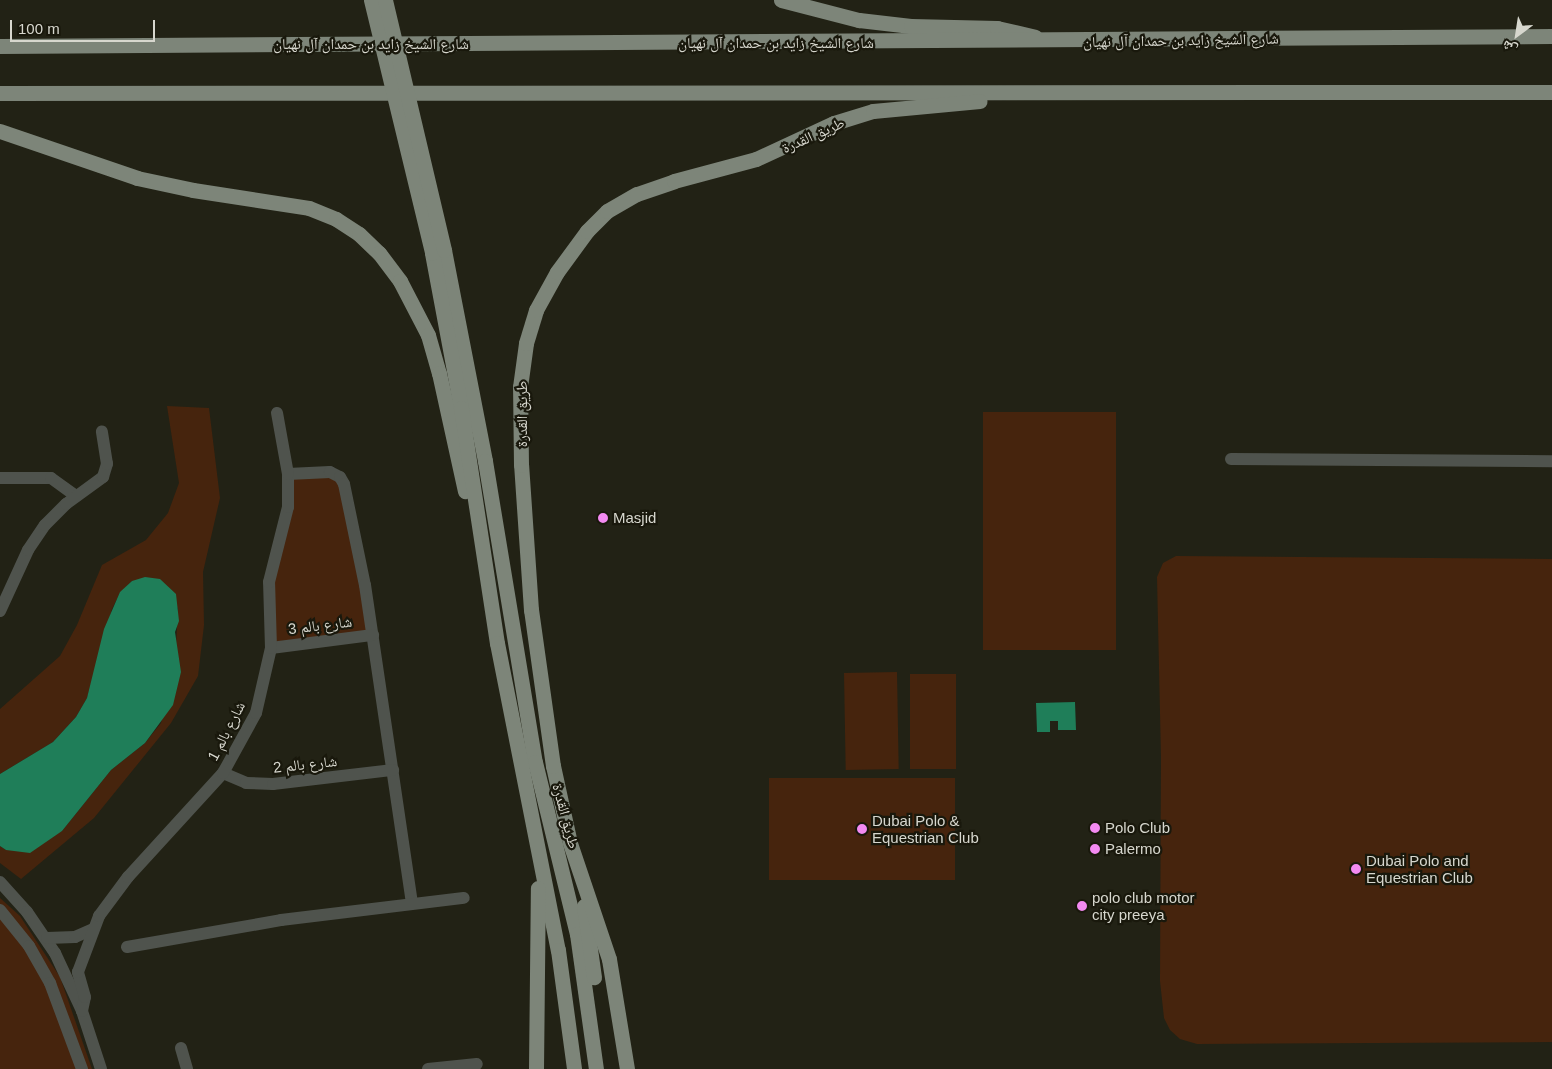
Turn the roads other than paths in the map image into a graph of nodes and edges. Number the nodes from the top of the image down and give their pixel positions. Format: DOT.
graph roads {
  1 [pos="371,0"];
  2 [pos="385,0"];
  3 [pos="781,0"];
  4 [pos="1552,36"];
  5 [pos="1048,42"];
  6 [pos="0,46"];
  7 [pos="1024,92"];
  8 [pos="1552,92"];
  9 [pos="0,93"];
  10 [pos="0,131"];
  11 [pos="438,251"];
  12 [pos="277,413"];
  13 [pos="102,431"];
  14 [pos="1231,459"];
  15 [pos="1552,460"];
  16 [pos="288,474"];
  17 [pos="0,478"];
  18 [pos="76,496"];
  19 [pos="484,554"];
  20 [pos="0,611"];
  21 [pos="373,635"];
  22 [pos="271,648"];
  23 [pos="393,770"];
  24 [pos="223,773"];
  25 [pos="570,843"];
  26 [pos="538,854"];
  27 [pos="0,882"];
  28 [pos="464,898"];
  29 [pos="412,904"];
  30 [pos="0,910"];
  31 [pos="93,929"];
  32 [pos="47,938"];
  33 [pos="127,948"];
  34 [pos="82,1012"];
  35 [pos="181,1048"];
  36 [pos="477,1064"];
  37 [pos="81,1066"];
  38 [pos="596,1066"];
  39 [pos="101,1069"];
  40 [pos="187,1069"];
  41 [pos="428,1069"];
  42 [pos="536,1069"];
  43 [pos="574,1069"];
  44 [pos="627,1069"];
  1 -- 11 [label="main road, طريق القدرة, bridge"];
  2 -- 11 [label="main road, طريق القدرة, bridge"];
  3 -- 5 [label="main road"];
  4 -- 5 [label="main road, شارع الشيخ زايد بن حمدان آل نهيان"];
  5 -- 6 [label="main road, شارع الشيخ زايد بن حمدان آل نهيان"];
  7 -- 8 [label="main road"];
  7 -- 9 [label="main road"];
  7 -- 25 [label="main road, طريق القدرة"];
  10 -- 19 [label="main road"];
  11 -- 19 [label="main road, طريق القدرة"];
  11 -- 38 [label="main road, طريق القدرة"];
  12 -- 16 [label="street, شارع بالم 1"];
  13 -- 18 [label="street"];
  14 -- 15 [label="street"];
  16 -- 21 [label="street"];
  16 -- 22 [label="street, شارع بالم 1"];
  17 -- 18 [label="street"];
  18 -- 20 [label="street"];
  19 -- 26 [label="main road, طريق القدرة"];
  21 -- 22 [label="street, شارع بالم 3"];
  21 -- 23 [label="street"];
  22 -- 24 [label="street, شارع بالم 1"];
  23 -- 24 [label="street, شارع بالم 2"];
  23 -- 29 [label="street"];
  24 -- 31 [label="street, شارع بالم 1"];
  25 -- 38 [label="main road"];
  25 -- 44 [label="main road, طريق القدرة"];
  26 -- 42 [label="main road, طريق القدرة"];
  26 -- 43 [label="main road, طريق القدرة"];
  27 -- 32 [label="street"];
  28 -- 29 [label="street"];
  29 -- 33 [label="street"];
  30 -- 37 [label="street"];
  31 -- 32 [label="street"];
  31 -- 34 [label="street, شارع بالم 1"];
  32 -- 34 [label="street"];
  34 -- 39 [label="street"];
  35 -- 40 [label="street"];
  36 -- 41 [label="street"];
}
